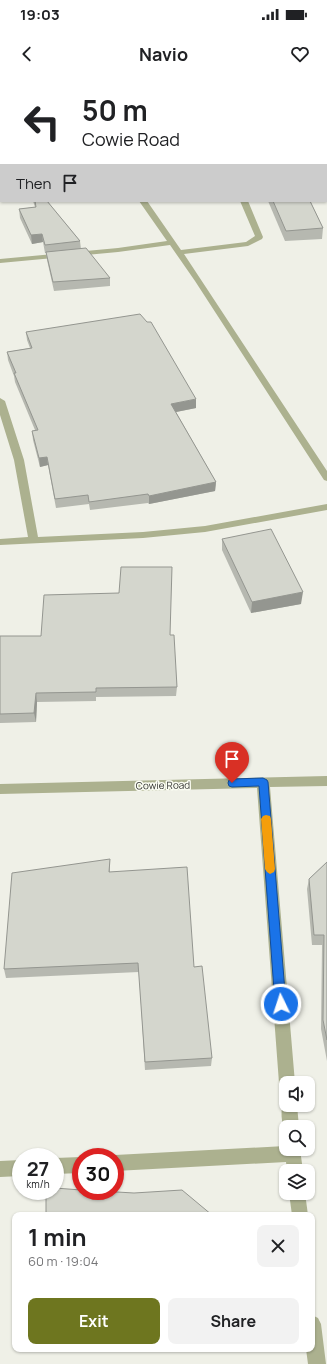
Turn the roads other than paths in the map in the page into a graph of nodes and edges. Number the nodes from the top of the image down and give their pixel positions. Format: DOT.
graph roads {
  1 [pos="144,202"];
  2 [pos="244,202"];
  3 [pos="171,243"];
  4 [pos="178,253"];
  5 [pos="0,261"];
  6 [pos="0,401"];
  7 [pos="327,478"];
  8 [pos="327,507"];
  9 [pos="34,541"];
  10 [pos="0,542"];
  11 [pos="327,781"];
  12 [pos="263,782"];
  13 [pos="0,789"];
  14 [pos="286,1076"];
  15 [pos="279,1153"];
  16 [pos="124,1162"];
  17 [pos="12,1168"];
  18 [pos="0,1169"];
  19 [pos="298,1200"];
  20 [pos="300,1212"];
  21 [pos="315,1348"];
  22 [pos="317,1364"];
  1 -- 3 [label="street"];
  2 -- 4 [label="street"];
  3 -- 4 [label="street"];
  3 -- 5 [label="street"];
  4 -- 7 [label="street"];
  6 -- 9 [label="street"];
  8 -- 9 [label="street"];
  9 -- 10 [label="street"];
  11 -- 12 [label="street, Cowie Road"];
  12 -- 13 [label="street, Cowie Road"];
  12 -- 14 [label="street"];
  15 -- 16 [label="street"];
  17 -- 18 [label="street"];
  19 -- 20 [label="street"];
  21 -- 22 [label="street"];
}
